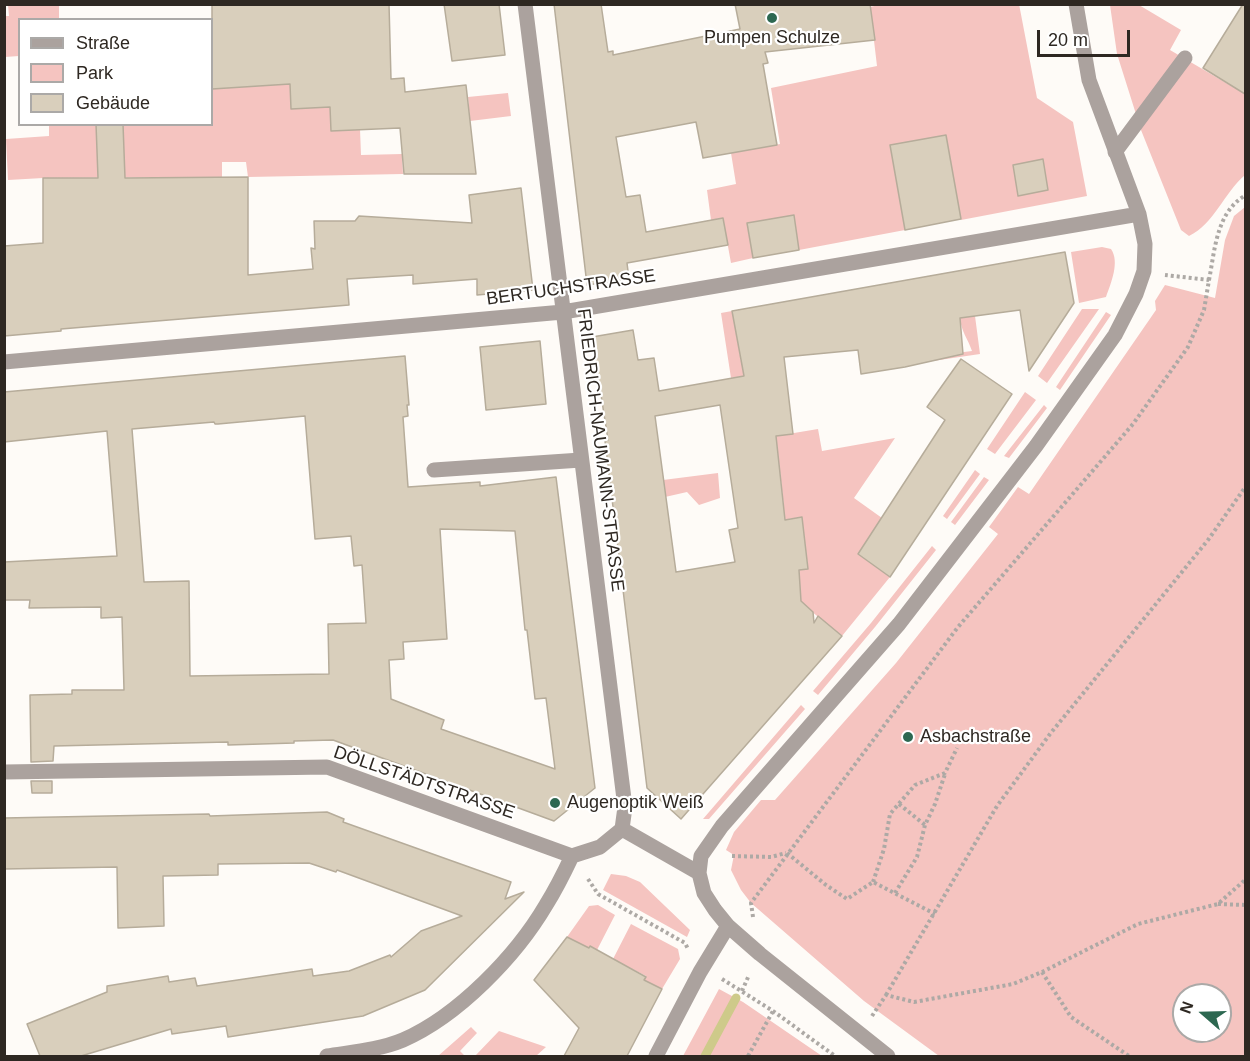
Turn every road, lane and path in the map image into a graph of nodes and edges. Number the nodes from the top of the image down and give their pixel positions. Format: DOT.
graph roads {
  1 [pos="525,4"];
  2 [pos="1076,4"];
  3 [pos="1185,58"];
  4 [pos="1115,152"];
  5 [pos="1245,195"];
  6 [pos="1139,214"];
  7 [pos="1144,271"];
  8 [pos="1209,280"];
  9 [pos="563,312"];
  10 [pos="4,362"];
  11 [pos="581,460"];
  12 [pos="434,470"];
  13 [pos="1245,486"];
  14 [pos="957,748"];
  15 [pos="4,772"];
  16 [pos="945,773"];
  17 [pos="899,804"];
  18 [pos="925,825"];
  19 [pos="622,829"];
  20 [pos="787,853"];
  21 [pos="572,856"];
  22 [pos="699,873"];
  23 [pos="1245,879"];
  24 [pos="873,882"];
  25 [pos="895,893"];
  26 [pos="751,903"];
  27 [pos="1218,904"];
  28 [pos="1245,905"];
  29 [pos="935,914"];
  30 [pos="728,926"];
  31 [pos="704,966"];
  32 [pos="1042,972"];
  33 [pos="886,995"];
  34 [pos="773,1011"];
  35 [pos="859,1032"];
  36 [pos="327,1056"];
  37 [pos="656,1056"];
  38 [pos="748,1056"];
  39 [pos="836,1056"];
  40 [pos="888,1056"];
  41 [pos="1129,1056"];
  1 -- 9 [label="street, FRIEDRICH-NAUMANN-STRASSE"];
  2 -- 4 [label="street"];
  3 -- 4 [label="street"];
  4 -- 6 [label="street"];
  5 -- 8 [label="path"];
  6 -- 7 [label="street"];
  6 -- 9 [label="street, BERTUCHSTRASSE"];
  7 -- 8 [label="path"];
  7 -- 22 [label="street"];
  8 -- 20 [label="path"];
  9 -- 10 [label="street, BERTUCHSTRASSE"];
  9 -- 11 [label="street, FRIEDRICH-NAUMANN-STRASSE"];
  11 -- 12 [label="street"];
  11 -- 19 [label="street, FRIEDRICH-NAUMANN-STRASSE"];
  13 -- 29 [label="path"];
  14 -- 16 [label="path"];
  15 -- 21 [label="street, DÖLLSTÄDTSTRASSE"];
  16 -- 17 [label="path"];
  16 -- 18 [label="path"];
  17 -- 18 [label="path"];
  17 -- 24 [label="path"];
  18 -- 25 [label="path"];
  19 -- 21 [label="street"];
  19 -- 22 [label="street"];
  20 -- 22 [label="path"];
  20 -- 24 [label="path"];
  20 -- 26 [label="path"];
  21 -- 31 [label="path"];
  21 -- 36 [label="street"];
  22 -- 30 [label="street"];
  23 -- 27 [label="path"];
  24 -- 25 [label="path"];
  25 -- 29 [label="path"];
  27 -- 28 [label="path"];
  27 -- 32 [label="path"];
  29 -- 33 [label="path"];
  30 -- 31 [label="street"];
  30 -- 35 [label="street"];
  31 -- 34 [label="path"];
  31 -- 37 [label="street"];
  32 -- 33 [label="path"];
  32 -- 41 [label="path"];
  33 -- 35 [label="path"];
  34 -- 38 [label="path"];
  34 -- 39 [label="path"];
  35 -- 40 [label="street"];
}
